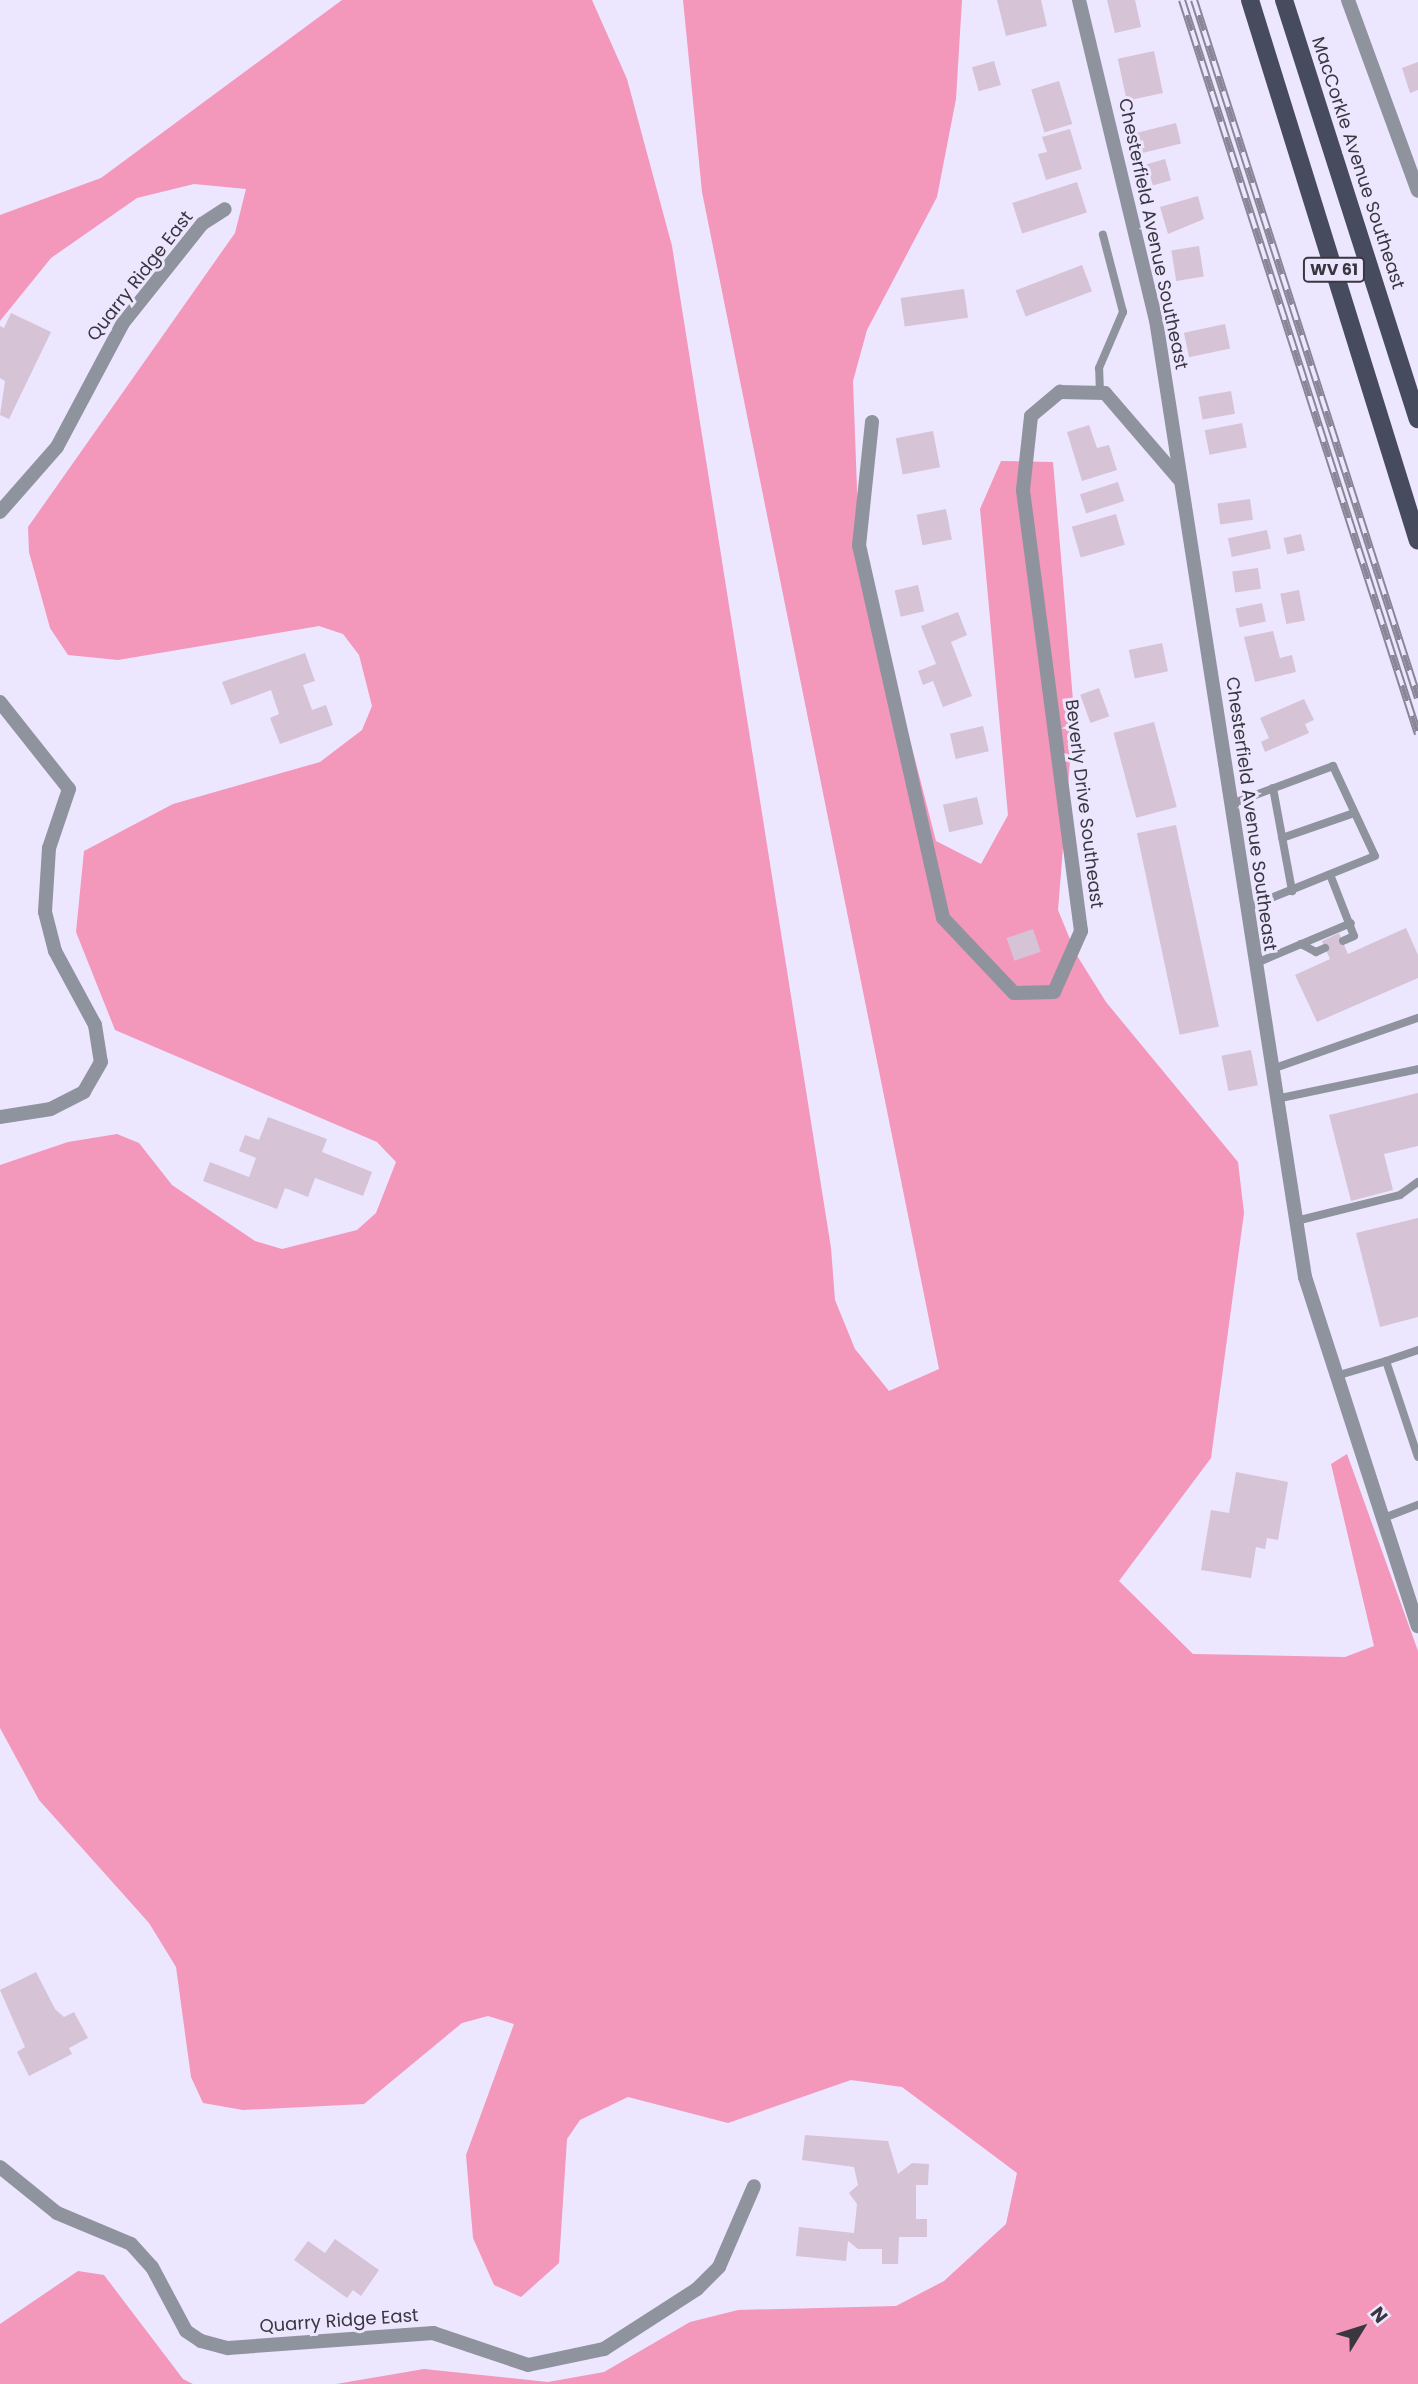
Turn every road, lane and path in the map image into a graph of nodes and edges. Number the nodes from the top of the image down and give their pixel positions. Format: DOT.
graph roads {
  1 [pos="1079,0"];
  2 [pos="1250,0"];
  3 [pos="1283,0"];
  4 [pos="1348,0"];
  5 [pos="1411,141"];
  6 [pos="1418,191"];
  7 [pos="225,209"];
  8 [pos="1103,234"];
  9 [pos="1100,393"];
  10 [pos="1418,419"];
  11 [pos="872,422"];
  12 [pos="1179,479"];
  13 [pos="0,512"];
  14 [pos="1418,541"];
  15 [pos="0,702"];
  16 [pos="1273,789"];
  17 [pos="1231,804"];
  18 [pos="1354,813"];
  19 [pos="1282,838"];
  20 [pos="1331,877"];
  21 [pos="1292,891"];
  22 [pos="1246,908"];
  23 [pos="1351,923"];
  24 [pos="1343,941"];
  25 [pos="1300,944"];
  26 [pos="1325,948"];
  27 [pos="1254,964"];
  28 [pos="1418,1017"];
  29 [pos="1272,1069"];
  30 [pos="1418,1069"];
  31 [pos="1276,1099"];
  32 [pos="0,1117"];
  33 [pos="1418,1182"];
  34 [pos="1296,1221"];
  35 [pos="1418,1350"];
  36 [pos="1386,1361"];
  37 [pos="1336,1376"];
  38 [pos="1418,1457"];
  39 [pos="1418,1505"];
  40 [pos="1381,1519"];
  41 [pos="1418,1626"];
  42 [pos="0,2167"];
  43 [pos="754,2186"];
  1 -- 12 [label="street, Chesterfield Avenue Southeast"];
  2 -- 14 [label="main road, WV 61"];
  3 -- 10 [label="main road, MacCorkle Avenue Southeast / WV 61"];
  4 -- 5 [label="street"];
  5 -- 6 [label="street"];
  7 -- 13 [label="street, Quarry Ridge East"];
  8 -- 9 [label="lane"];
  9 -- 11 [label="street, Beverly Drive Southeast"];
  9 -- 12 [label="street"];
  12 -- 17 [label="street, Chesterfield Avenue Southeast"];
  15 -- 32 [label="street"];
  16 -- 17 [label="lane"];
  16 -- 18 [label="lane"];
  16 -- 19 [label="lane"];
  17 -- 22 [label="street, Chesterfield Avenue Southeast"];
  18 -- 19 [label="lane"];
  18 -- 20 [label="lane"];
  19 -- 21 [label="lane"];
  20 -- 21 [label="lane"];
  20 -- 23 [label="lane"];
  21 -- 22 [label="lane"];
  22 -- 27 [label="street, Chesterfield Avenue Southeast"];
  23 -- 24 [label="lane"];
  23 -- 25 [label="lane"];
  25 -- 26 [label="lane"];
  25 -- 27 [label="lane"];
  27 -- 29 [label="street, Chesterfield Avenue Southeast"];
  28 -- 29 [label="lane"];
  29 -- 31 [label="street, Chesterfield Avenue Southeast"];
  30 -- 31 [label="lane"];
  31 -- 34 [label="street, Chesterfield Avenue Southeast"];
  33 -- 34 [label="lane"];
  34 -- 37 [label="street, Chesterfield Avenue Southeast"];
  35 -- 36 [label="lane"];
  36 -- 37 [label="lane"];
  36 -- 38 [label="lane"];
  37 -- 40 [label="street, Chesterfield Avenue Southeast"];
  39 -- 40 [label="lane"];
  40 -- 41 [label="street, Chesterfield Avenue Southeast"];
  42 -- 43 [label="street, Quarry Ridge East"];
}
